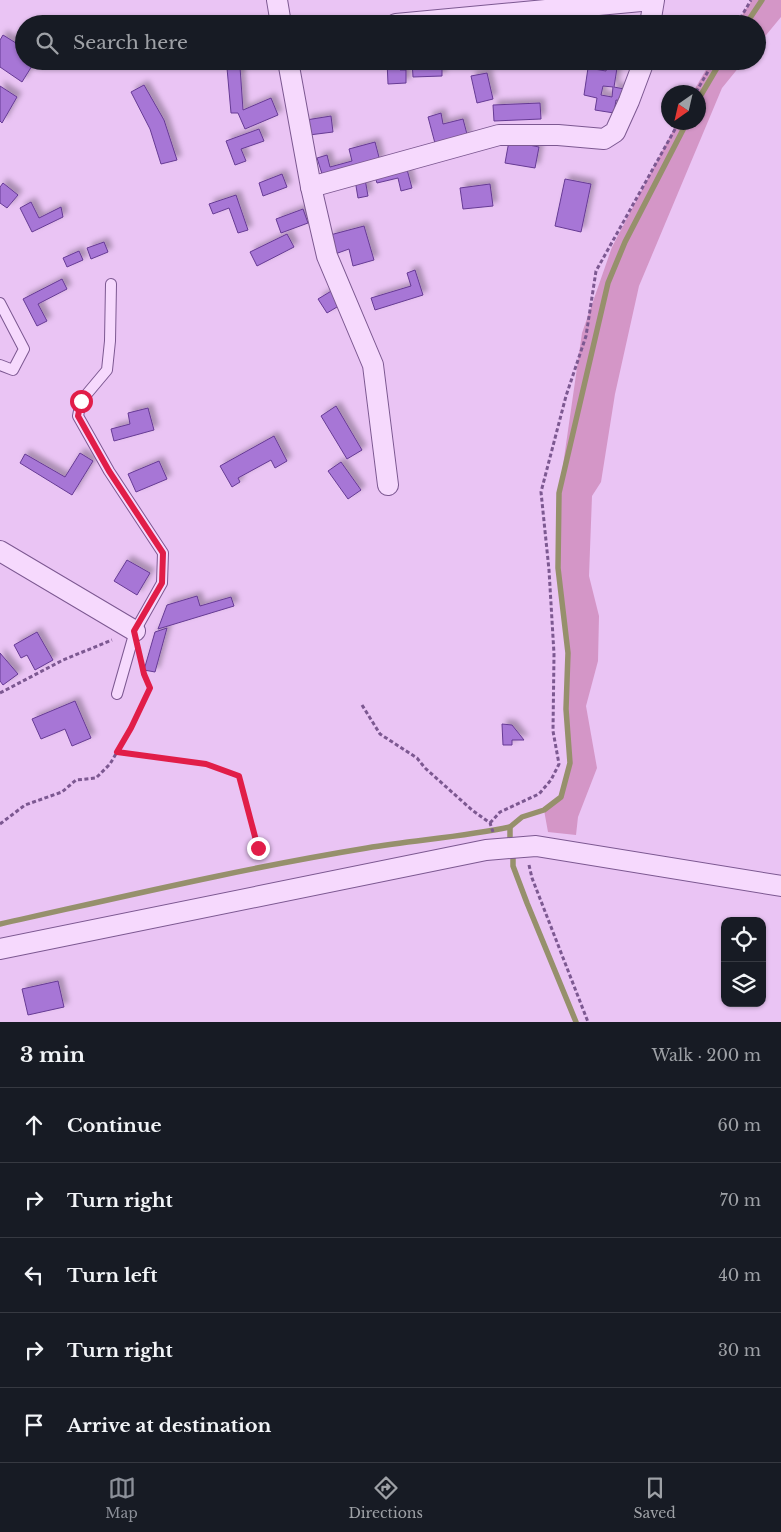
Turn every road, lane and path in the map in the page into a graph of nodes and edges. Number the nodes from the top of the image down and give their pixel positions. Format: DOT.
graph roads {
  1 [pos="277,0"];
  2 [pos="653,0"];
  3 [pos="751,0"];
  4 [pos="280,15"];
  5 [pos="492,15"];
  6 [pos="651,15"];
  7 [pos="742,15"];
  8 [pos="290,70"];
  9 [pos="641,70"];
  10 [pos="709,70"];
  11 [pos="700,85"];
  12 [pos="675,130"];
  13 [pos="311,187"];
  14 [pos="111,284"];
  15 [pos="0,303"];
  16 [pos="0,365"];
  17 [pos="388,485"];
  18 [pos="0,551"];
  19 [pos="134,631"];
  20 [pos="0,693"];
  21 [pos="117,694"];
  22 [pos="362,705"];
  23 [pos="117,752"];
  24 [pos="0,824"];
  25 [pos="526,847"];
  26 [pos="258,848"];
  27 [pos="781,886"];
  28 [pos="0,949"];
  29 [pos="588,1022"];
  1 -- 4 [label="street"];
  2 -- 5 [label="street"];
  2 -- 6 [label="street"];
  3 -- 7 [label="path"];
  8 -- 13 [label="street"];
  9 -- 13 [label="street"];
  10 -- 11 [label="path"];
  12 -- 22 [label="path"];
  13 -- 17 [label="street"];
  14 -- 19 [label="lane"];
  15 -- 16 [label="lane"];
  18 -- 19 [label="street"];
  19 -- 20 [label="path"];
  19 -- 21 [label="lane"];
  19 -- 23 [label="path"];
  23 -- 24 [label="path"];
  23 -- 26 [label="path"];
  25 -- 27 [label="street"];
  25 -- 28 [label="street"];
  25 -- 29 [label="path"];
}
